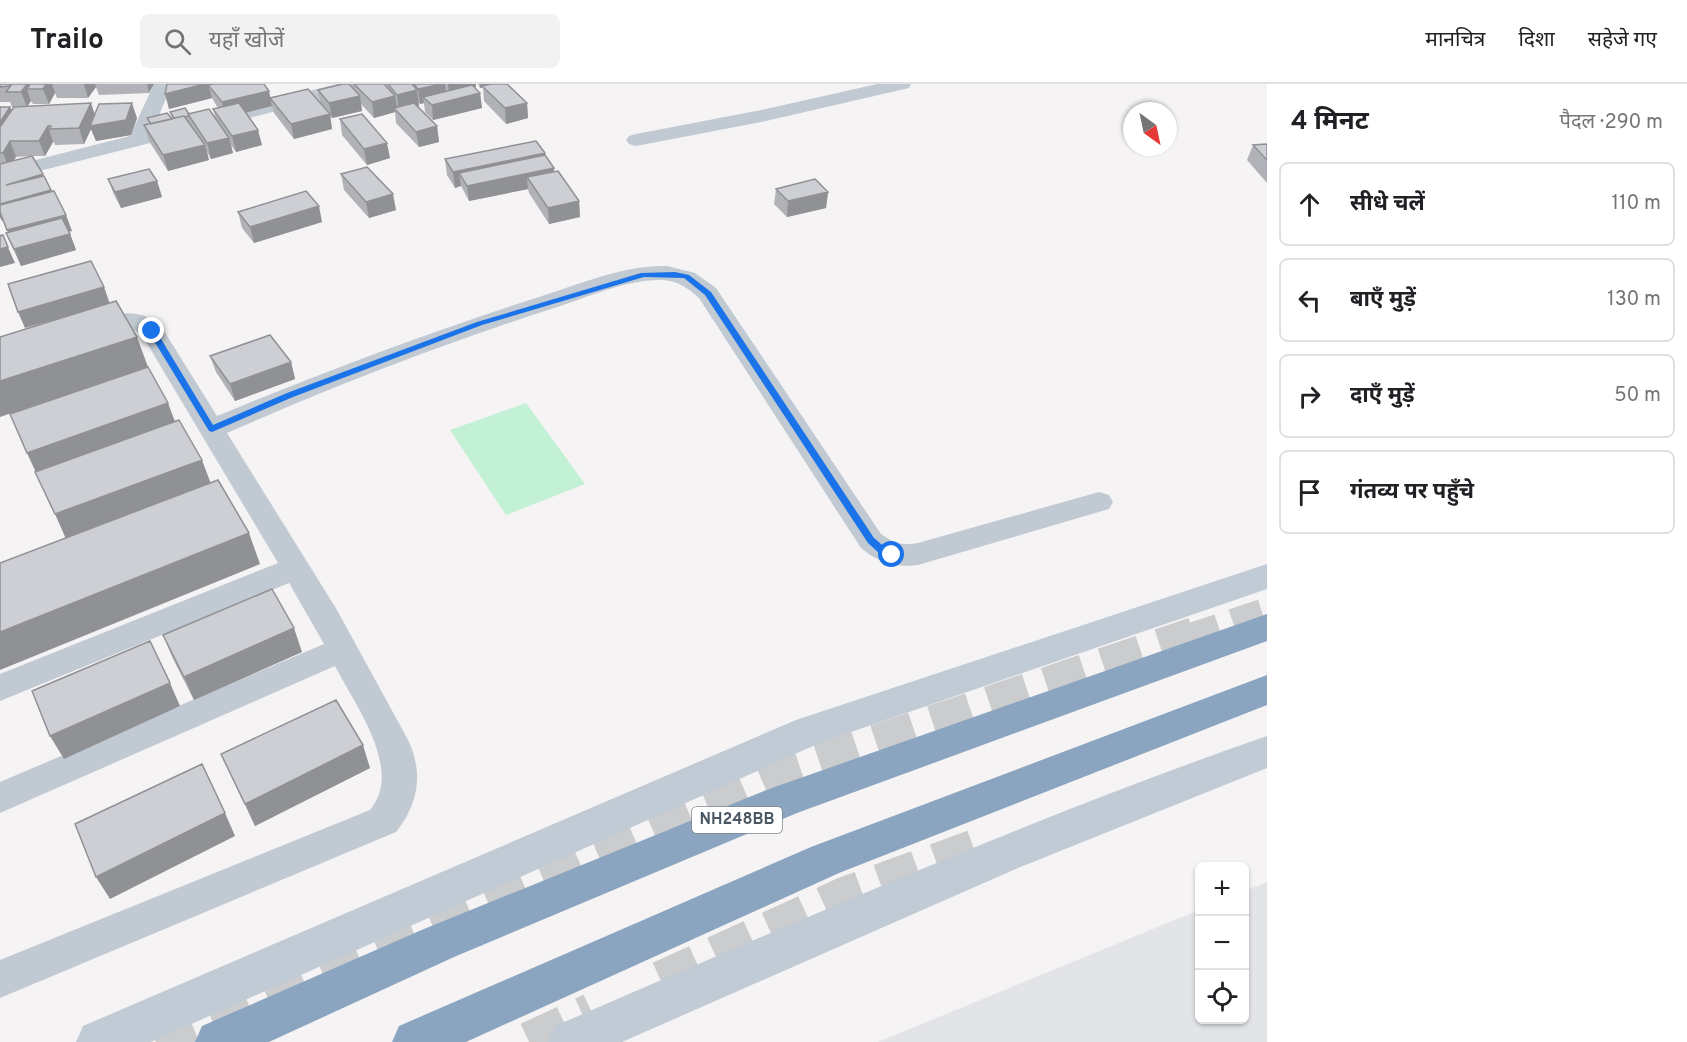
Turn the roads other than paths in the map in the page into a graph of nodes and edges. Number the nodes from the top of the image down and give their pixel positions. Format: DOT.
graph roads {
  1 [pos="163,84"];
  2 [pos="360,84"];
  3 [pos="902,84"];
  4 [pos="139,139"];
  5 [pos="636,140"];
  6 [pos="0,175"];
  7 [pos="57,339"];
  8 [pos="212,429"];
  9 [pos="1099,502"];
  10 [pos="296,568"];
  11 [pos="1267,576"];
  12 [pos="1267,627"];
  13 [pos="343,649"];
  14 [pos="0,688"];
  15 [pos="1267,690"];
  16 [pos="1267,752"];
  17 [pos="0,798"];
  18 [pos="0,978"];
  19 [pos="99,1042"];
  20 [pos="218,1042"];
  21 [pos="415,1042"];
  22 [pos="572,1042"];
  1 -- 4 [label="street"];
  2 -- 4 [label="street"];
  3 -- 5 [label="street"];
  4 -- 6 [label="street"];
  7 -- 8 [label="street"];
  8 -- 9 [label="street"];
  8 -- 10 [label="street"];
  10 -- 13 [label="street"];
  10 -- 14 [label="street"];
  11 -- 19 [label="street"];
  12 -- 20 [label="highway, NH248BB"];
  13 -- 17 [label="street"];
  13 -- 18 [label="street"];
  15 -- 21 [label="highway"];
  16 -- 22 [label="street"];
}
